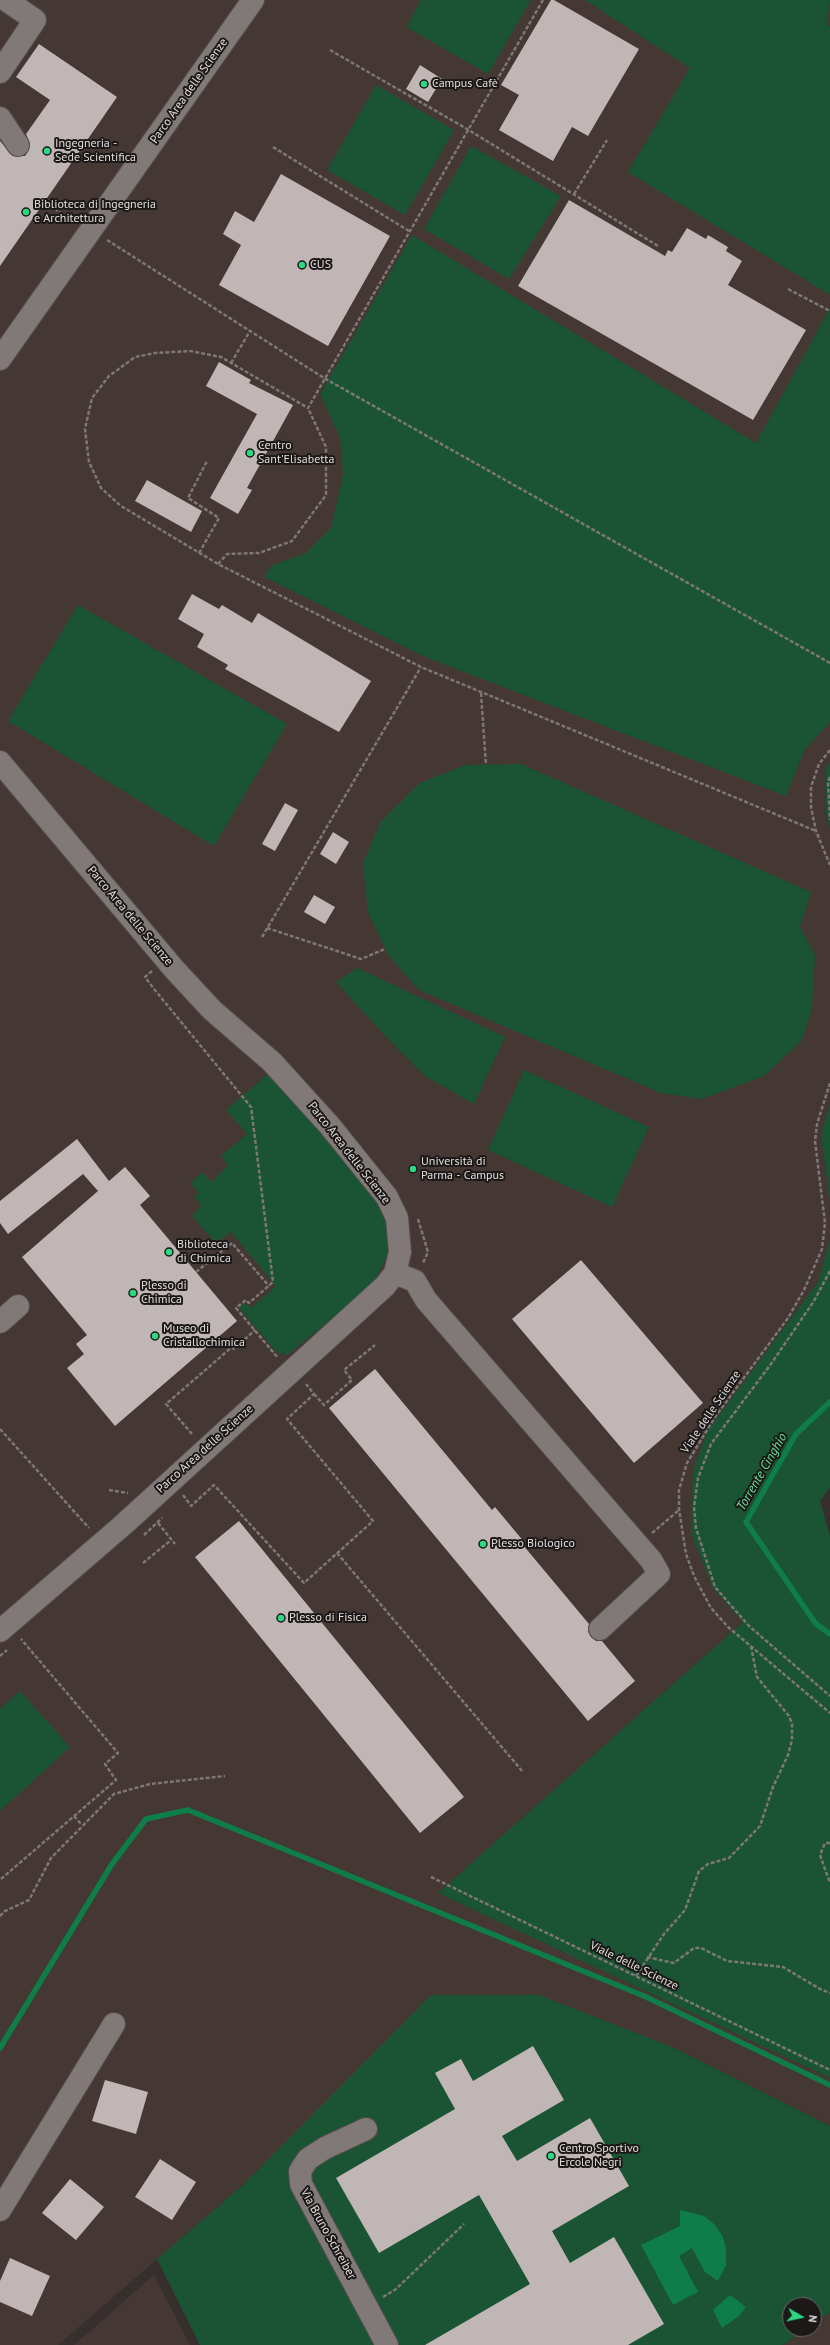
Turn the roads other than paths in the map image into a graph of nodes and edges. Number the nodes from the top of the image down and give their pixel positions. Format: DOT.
graph roads {
  1 [pos="6,0"];
  2 [pos="253,0"];
  3 [pos="0,72"];
  4 [pos="0,118"];
  5 [pos="18,145"];
  6 [pos="2,352"];
  7 [pos="0,762"];
  8 [pos="395,1273"];
  9 [pos="18,1306"];
  10 [pos="0,1322"];
  11 [pos="600,1629"];
  12 [pos="0,1630"];
  13 [pos="114,2024"];
  14 [pos="366,2129"];
  15 [pos="0,2210"];
  16 [pos="387,2345"];
  1 -- 3 [label="street"];
  2 -- 6 [label="street, Parco Area delle Scienze"];
  4 -- 5 [label="street"];
  7 -- 8 [label="street, Parco Area delle Scienze"];
  8 -- 11 [label="street"];
  8 -- 12 [label="street, Parco Area delle Scienze"];
  9 -- 10 [label="street"];
  13 -- 15 [label="street"];
  14 -- 16 [label="street, Via Bruno Schreiber"];
}
